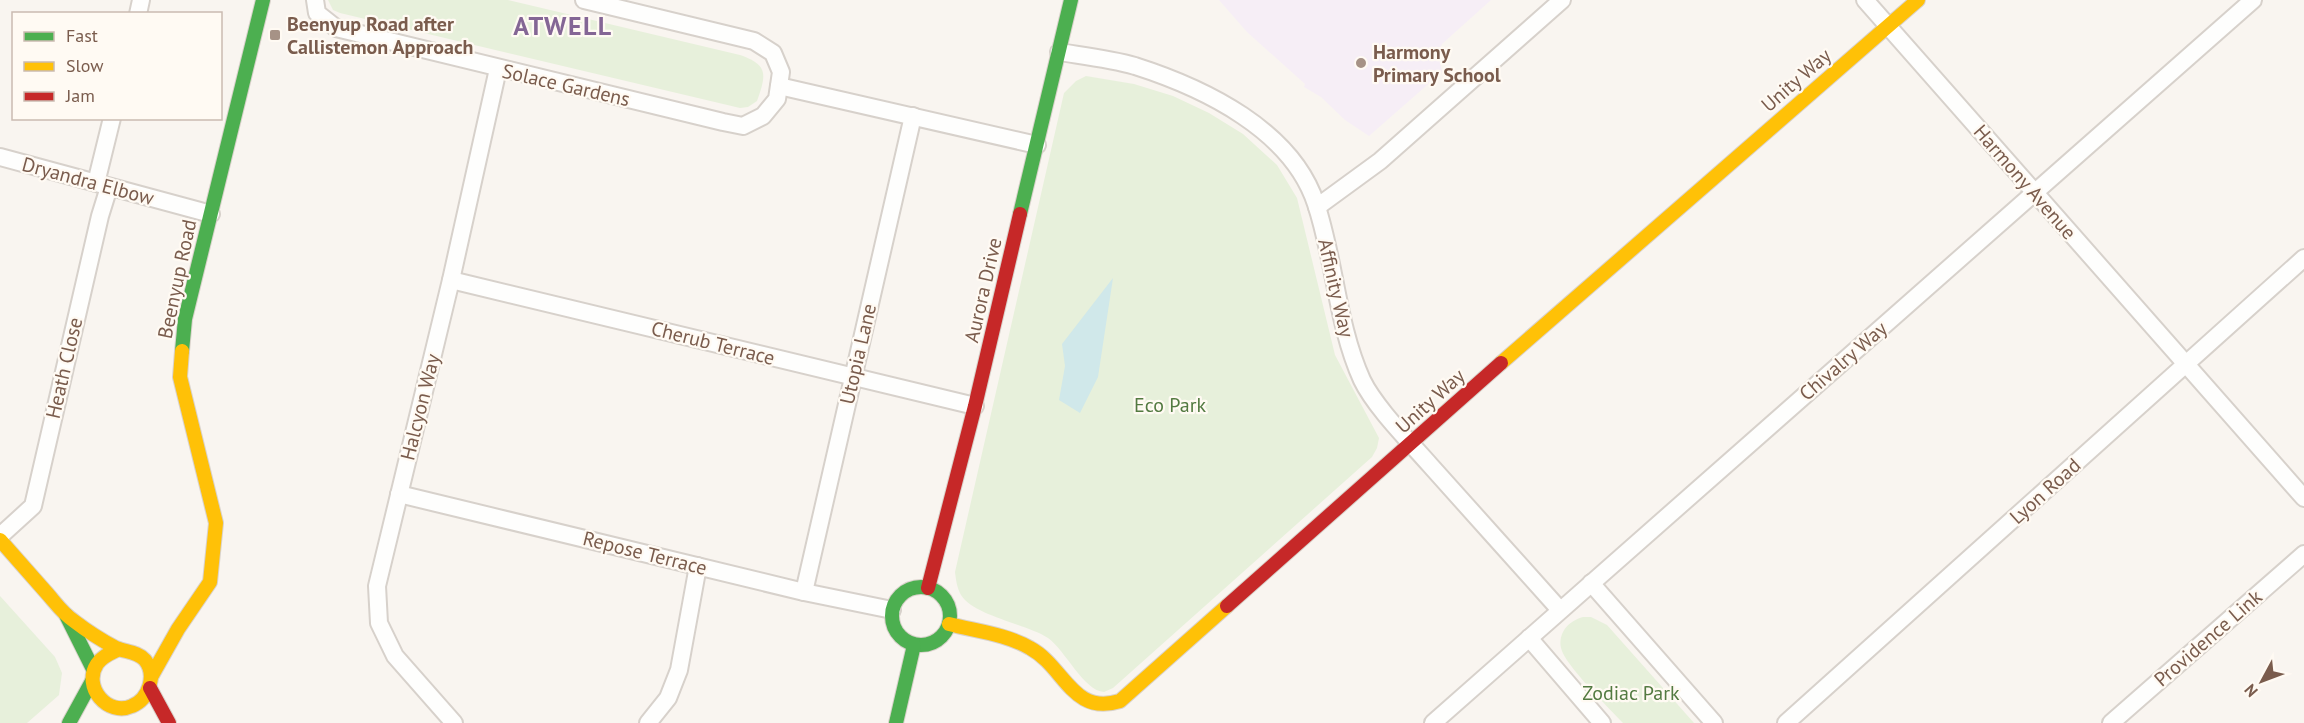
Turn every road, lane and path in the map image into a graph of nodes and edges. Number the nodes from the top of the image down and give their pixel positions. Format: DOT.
graph roads {
  1 [pos="263,0"];
  2 [pos="315,0"];
  3 [pos="584,0"];
  4 [pos="1071,0"];
  5 [pos="1562,0"];
  6 [pos="1864,0"];
  7 [pos="1918,0"];
  8 [pos="2253,0"];
  9 [pos="1888,27"];
  10 [pos="1059,52"];
  11 [pos="498,69"];
  12 [pos="779,86"];
  13 [pos="913,116"];
  14 [pos="112,120"];
  15 [pos="1037,145"];
  16 [pos="0,157"];
  17 [pos="103,185"];
  18 [pos="2034,193"];
  19 [pos="1317,207"];
  20 [pos="211,214"];
  21 [pos="2304,258"];
  22 [pos="451,280"];
  23 [pos="2185,365"];
  24 [pos="852,377"];
  25 [pos="975,406"];
  26 [pos="1411,444"];
  27 [pos="399,494"];
  28 [pos="2304,498"];
  29 [pos="0,538"];
  30 [pos="2304,554"];
  31 [pos="698,566"];
  32 [pos="1591,584"];
  33 [pos="928,588"];
  34 [pos="804,592"];
  35 [pos="892,610"];
  36 [pos="1560,610"];
  37 [pos="66,615"];
  38 [pos="949,624"];
  39 [pos="178,629"];
  40 [pos="1529,638"];
  41 [pos="914,645"];
  42 [pos="125,650"];
  43 [pos="92,675"];
  44 [pos="150,682"];
  45 [pos="118,708"];
  46 [pos="86,719"];
  47 [pos="142,720"];
  48 [pos="69,723"];
  49 [pos="169,723"];
  50 [pos="454,723"];
  51 [pos="648,723"];
  52 [pos="896,723"];
  53 [pos="1433,723"];
  54 [pos="1602,723"];
  55 [pos="1714,723"];
  56 [pos="1786,723"];
  57 [pos="2111,723"];
  1 -- 20 [label="street, Beenyup Road"];
  2 -- 11 [label="street, Solace Gardens"];
  3 -- 12 [label="street"];
  4 -- 10 [label="street, Aurora Drive"];
  5 -- 19 [label="street"];
  6 -- 9 [label="street, Harmony Avenue"];
  7 -- 9 [label="street, Unity Way"];
  8 -- 18 [label="street, Chivalry Way"];
  9 -- 18 [label="street, Harmony Avenue"];
  9 -- 26 [label="street, Unity Way"];
  10 -- 15 [label="street, Aurora Drive"];
  10 -- 19 [label="street, Affinity Way"];
  11 -- 12 [label="street, Solace Gardens"];
  11 -- 22 [label="street, Halcyon Way"];
  12 -- 13 [label="street"];
  13 -- 15 [label="street"];
  13 -- 24 [label="street, Utopia Lane"];
  14 -- 17 [label="street, Heath Close"];
  15 -- 25 [label="street, Aurora Drive"];
  16 -- 17 [label="street, Dryandra Elbow"];
  17 -- 20 [label="street, Dryandra Elbow"];
  17 -- 29 [label="street, Heath Close"];
  18 -- 23 [label="street, Harmony Avenue"];
  18 -- 32 [label="street, Chivalry Way"];
  19 -- 26 [label="street, Affinity Way"];
  20 -- 39 [label="street, Beenyup Road"];
  21 -- 23 [label="street, Lyon Road"];
  22 -- 24 [label="street, Cherub Terrace"];
  22 -- 27 [label="street, Halcyon Way"];
  23 -- 28 [label="street, Harmony Avenue"];
  23 -- 56 [label="street, Lyon Road"];
  24 -- 25 [label="street, Cherub Terrace"];
  24 -- 34 [label="street, Utopia Lane"];
  25 -- 33 [label="street, Aurora Drive"];
  26 -- 36 [label="street, Affinity Way"];
  26 -- 38 [label="street, Unity Way"];
  27 -- 31 [label="street, Repose Terrace"];
  27 -- 50 [label="street, Halcyon Way"];
  29 -- 37 [label="street"];
  30 -- 57 [label="street, Providence Link"];
  31 -- 34 [label="street, Repose Terrace"];
  31 -- 51 [label="street"];
  32 -- 36 [label="street, Chivalry Way"];
  32 -- 55 [label="street"];
  33 -- 35 [label="street"];
  33 -- 38 [label="street"];
  34 -- 35 [label="street, Repose Terrace"];
  35 -- 41 [label="street"];
  36 -- 40 [label="street, Chivalry Way"];
  37 -- 42 [label="street"];
  37 -- 43 [label="street"];
  38 -- 41 [label="street"];
  39 -- 42 [label="street"];
  39 -- 44 [label="street, Beenyup Road"];
  40 -- 53 [label="street, Chivalry Way"];
  40 -- 54 [label="street"];
  41 -- 52 [label="street"];
  42 -- 43 [label="street"];
  42 -- 44 [label="street"];
  43 -- 45 [label="street"];
  43 -- 48 [label="street"];
  44 -- 45 [label="street"];
  44 -- 49 [label="street"];
  45 -- 46 [label="street"];
  45 -- 47 [label="street"];
}
